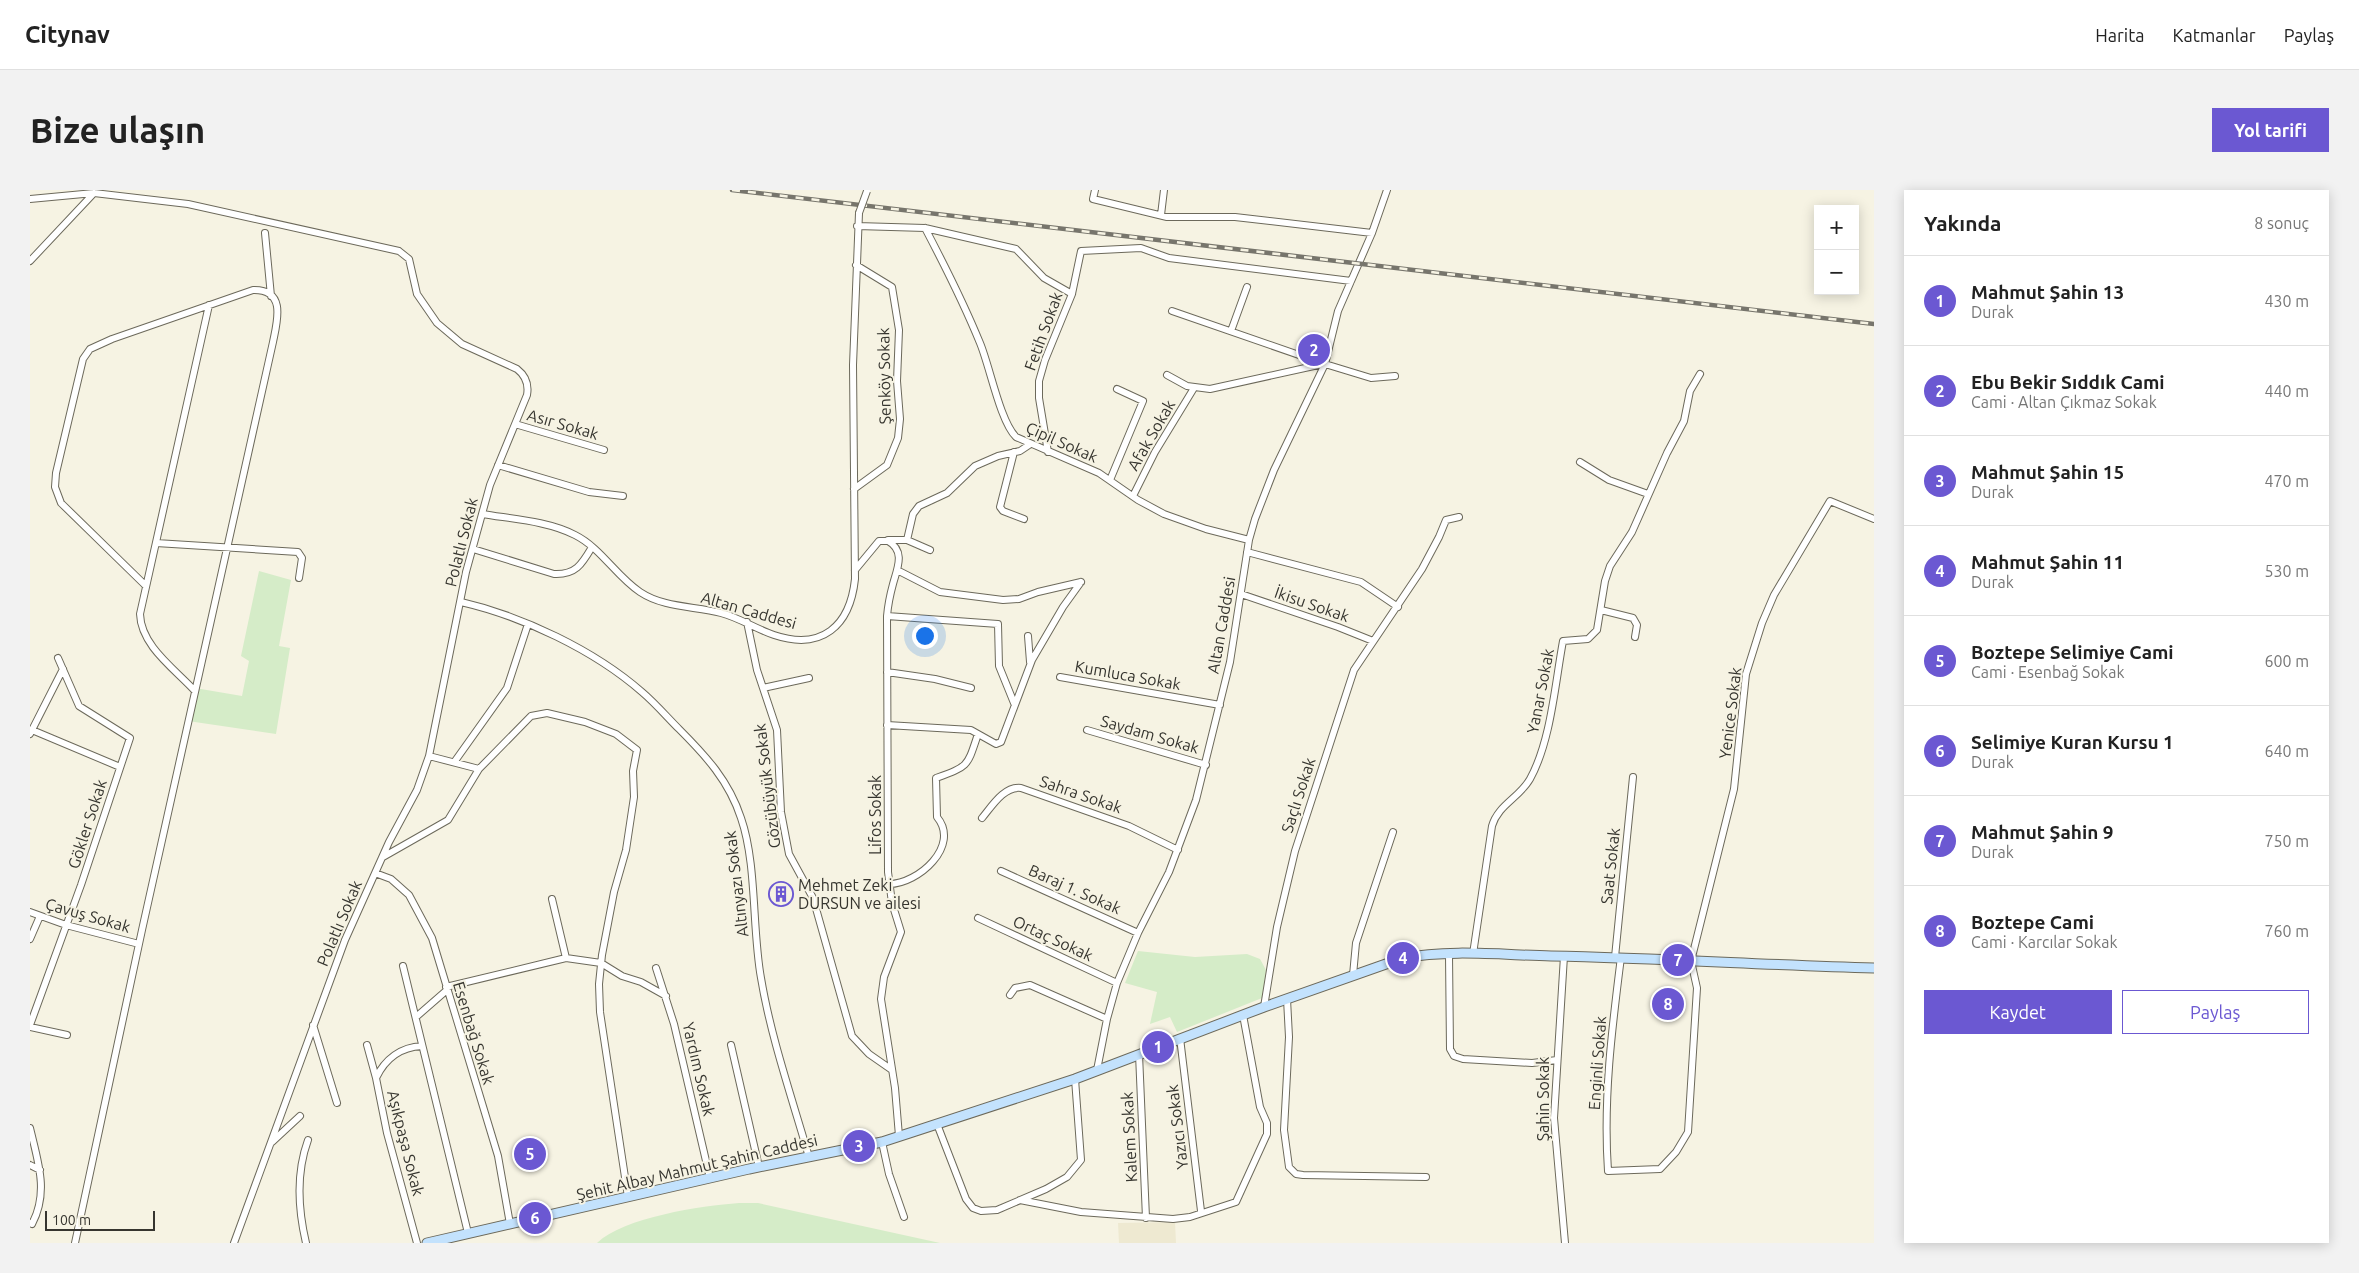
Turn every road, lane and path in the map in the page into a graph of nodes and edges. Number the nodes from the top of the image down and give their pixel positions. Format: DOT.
graph roads {
  1 [pos="1095,190"];
  2 [pos="1164,190"];
  3 [pos="1387,190"];
  4 [pos="867,191"];
  5 [pos="94,193"];
  6 [pos="30,199"];
  7 [pos="1161,215"];
  8 [pos="857,226"];
  9 [pos="925,228"];
  10 [pos="266,233"];
  11 [pos="1372,233"];
  12 [pos="30,261"];
  13 [pos="856,265"];
  14 [pos="1351,281"];
  15 [pos="1247,287"];
  16 [pos="1072,294"];
  17 [pos="271,296"];
  18 [pos="209,305"];
  19 [pos="1172,311"];
  20 [pos="1231,331"];
  21 [pos="1325,364"];
  22 [pos="1700,374"];
  23 [pos="1167,375"];
  24 [pos="1395,376"];
  25 [pos="1194,388"];
  26 [pos="1117,389"];
  27 [pos="515,424"];
  28 [pos="1029,445"];
  29 [pos="604,450"];
  30 [pos="1014,452"];
  31 [pos="1048,452"];
  32 [pos="1580,462"];
  33 [pos="498,465"];
  34 [pos="1110,480"];
  35 [pos="854,489"];
  36 [pos="1648,494"];
  37 [pos="623,496"];
  38 [pos="1133,496"];
  39 [pos="482,514"];
  40 [pos="1459,517"];
  41 [pos="1024,519"];
  42 [pos="1874,519"];
  43 [pos="885,540"];
  44 [pos="907,540"];
  45 [pos="1249,540"];
  46 [pos="156,543"];
  47 [pos="592,546"];
  48 [pos="227,548"];
  49 [pos="473,549"];
  50 [pos="930,550"];
  51 [pos="1247,552"];
  52 [pos="855,570"];
  53 [pos="897,570"];
  54 [pos="299,578"];
  55 [pos="146,586"];
  56 [pos="1241,594"];
  57 [pos="461,602"];
  58 [pos="1398,607"];
  59 [pos="1601,610"];
  60 [pos="887,616"];
  61 [pos="747,622"];
  62 [pos="528,624"];
  63 [pos="1028,636"];
  64 [pos="1635,637"];
  65 [pos="1372,641"];
  66 [pos="58,658"];
  67 [pos="1030,665"];
  68 [pos="63,670"];
  69 [pos="886,672"];
  70 [pos="1060,677"];
  71 [pos="809,678"];
  72 [pos="763,688"];
  73 [pos="971,688"];
  74 [pos="195,690"];
  75 [pos="1014,703"];
  76 [pos="1220,705"];
  77 [pos="887,725"];
  78 [pos="1087,730"];
  79 [pos="31,732"];
  80 [pos="978,734"];
  81 [pos="429,756"];
  82 [pos="455,761"];
  83 [pos="1206,765"];
  84 [pos="120,767"];
  85 [pos="479,769"];
  86 [pos="1633,777"];
  87 [pos="982,818"];
  88 [pos="1393,832"];
  89 [pos="1178,850"];
  90 [pos="383,857"];
  91 [pos="1001,871"];
  92 [pos="375,873"];
  93 [pos="889,884"];
  94 [pos="552,900"];
  95 [pos="30,912"];
  96 [pos="40,916"];
  97 [pos="978,918"];
  98 [pos="66,925"];
  99 [pos="1138,933"];
  100 [pos="30,939"];
  101 [pos="139,944"];
  102 [pos="1473,954"];
  103 [pos="1449,955"];
  104 [pos="1564,956"];
  105 [pos="1618,957"];
  106 [pos="566,958"];
  107 [pos="1691,961"];
  108 [pos="601,963"];
  109 [pos="403,966"];
  110 [pos="656,968"];
  111 [pos="1874,968"];
  112 [pos="1353,975"];
  113 [pos="1117,983"];
  114 [pos="446,988"];
  115 [pos="1010,995"];
  116 [pos="666,996"];
  117 [pos="1286,999"];
  118 [pos="1264,1007"];
  119 [pos="1243,1015"];
  120 [pos="416,1017"];
  121 [pos="1107,1019"];
  122 [pos="313,1025"];
  123 [pos="30,1026"];
  124 [pos="67,1035"];
  125 [pos="1180,1038"];
  126 [pos="732,1044"];
  127 [pos="367,1045"];
  128 [pos="422,1046"];
  129 [pos="1138,1054"];
  130 [pos="1556,1060"];
  131 [pos="892,1070"];
  132 [pos="1097,1070"];
  133 [pos="376,1078"];
  134 [pos="1075,1079"];
  135 [pos="337,1103"];
  136 [pos="300,1116"];
  137 [pos="937,1124"];
  138 [pos="30,1128"];
  139 [pos="900,1136"];
  140 [pos="308,1140"];
  141 [pos="882,1142"];
  142 [pos="270,1144"];
  143 [pos="809,1157"];
  144 [pos="30,1165"];
  145 [pos="760,1167"];
  146 [pos="40,1170"];
  147 [pos="1426,1177"];
  148 [pos="710,1178"];
  149 [pos="628,1197"];
  150 [pos="1020,1200"];
  151 [pos="1201,1211"];
  152 [pos="904,1217"];
  153 [pos="1146,1218"];
  154 [pos="30,1223"];
  155 [pos="510,1224"];
  156 [pos="468,1233"];
  157 [pos="75,1243"];
  158 [pos="234,1243"];
  159 [pos="306,1243"];
  160 [pos="417,1243"];
  161 [pos="428,1243"];
  162 [pos="1565,1243"];
  1 -- 7 [label="street"];
  2 -- 7 [label="street"];
  3 -- 11 [label="street, Altan Caddesi"];
  4 -- 8 [label="street, Altan Caddesi, bridge"];
  5 -- 6 [label="street, Polatlı Sokak"];
  5 -- 12 [label="street"];
  5 -- 27 [label="street, Polatlı Sokak"];
  7 -- 11 [label="street"];
  8 -- 9 [label="street"];
  8 -- 13 [label="street, Altan Caddesi"];
  9 -- 16 [label="street"];
  9 -- 28 [label="street, Çipil Sokak"];
  10 -- 17 [label="street"];
  11 -- 14 [label="street, Altan Caddesi"];
  13 -- 35 [label="street, Altan Caddesi"];
  13 -- 35 [label="street, Şenköy Sokak"];
  14 -- 16 [label="street, Fetih Sokak"];
  14 -- 21 [label="street, Altan Caddesi"];
  15 -- 20 [label="street"];
  16 -- 31 [label="street, Fetih Sokak"];
  17 -- 18 [label="street"];
  17 -- 48 [label="street"];
  18 -- 46 [label="street"];
  18 -- 55 [label="street"];
  19 -- 20 [label="street"];
  20 -- 21 [label="street"];
  21 -- 24 [label="street"];
  21 -- 25 [label="street"];
  21 -- 45 [label="street, Altan Caddesi"];
  22 -- 36 [label="street, Yanar Sokak"];
  23 -- 25 [label="street"];
  25 -- 38 [label="street, Afak Sokak"];
  26 -- 34 [label="street"];
  27 -- 29 [label="street, Asır Sokak"];
  27 -- 33 [label="street, Polatlı Sokak"];
  28 -- 30 [label="street"];
  28 -- 31 [label="street, Çipil Sokak"];
  30 -- 41 [label="street"];
  30 -- 44 [label="street"];
  31 -- 34 [label="street, Çipil Sokak"];
  32 -- 36 [label="street"];
  33 -- 37 [label="street"];
  33 -- 39 [label="street, Polatlı Sokak"];
  34 -- 38 [label="street, Çipil Sokak"];
  35 -- 52 [label="street, Altan Caddesi"];
  36 -- 59 [label="street, Yanar Sokak"];
  38 -- 45 [label="street, Çipil Sokak"];
  39 -- 47 [label="street, Altan Caddesi"];
  39 -- 49 [label="street, Polatlı Sokak"];
  40 -- 58 [label="street, Saçlı Sokak"];
  42 -- 107 [label="street, Yenice Sokak"];
  43 -- 44 [label="street"];
  43 -- 52 [label="street"];
  43 -- 53 [label="street, Lifos Sokak"];
  44 -- 50 [label="street"];
  45 -- 51 [label="street, Altan Caddesi"];
  46 -- 48 [label="street"];
  46 -- 55 [label="street"];
  47 -- 49 [label="street"];
  47 -- 61 [label="street, Altan Caddesi"];
  48 -- 54 [label="street"];
  48 -- 74 [label="street"];
  49 -- 57 [label="street, Polatlı Sokak"];
  51 -- 56 [label="street, Altan Caddesi"];
  51 -- 58 [label="street"];
  52 -- 61 [label="street, Altan Caddesi"];
  53 -- 60 [label="street, Lifos Sokak"];
  53 -- 67 [label="street"];
  55 -- 74 [label="street"];
  56 -- 65 [label="street, İkisu Sokak"];
  56 -- 76 [label="street, Altan Caddesi"];
  57 -- 62 [label="street, Altınyazı Sokak"];
  57 -- 81 [label="street, Polatlı Sokak"];
  58 -- 65 [label="street, Saçlı Sokak"];
  59 -- 64 [label="street"];
  59 -- 102 [label="street, Yanar Sokak"];
  60 -- 69 [label="street, Lifos Sokak"];
  60 -- 75 [label="street"];
  61 -- 72 [label="street, Gözübüyük Sokak"];
  62 -- 82 [label="street"];
  62 -- 143 [label="street, Altınyazı Sokak"];
  63 -- 67 [label="street"];
  65 -- 118 [label="street, Saçlı Sokak"];
  66 -- 68 [label="street, Gökler Sokak"];
  67 -- 75 [label="street"];
  68 -- 79 [label="street"];
  68 -- 84 [label="street, Gökler Sokak"];
  69 -- 73 [label="street"];
  69 -- 77 [label="street, Lifos Sokak"];
  70 -- 76 [label="street, Kumluca Sokak"];
  71 -- 72 [label="street"];
  72 -- 131 [label="street, Gözübüyük Sokak"];
  74 -- 101 [label="street"];
  75 -- 80 [label="street"];
  76 -- 83 [label="street, Altan Caddesi"];
  77 -- 80 [label="street"];
  77 -- 93 [label="street, Lifos Sokak"];
  78 -- 83 [label="street, Saydam Sokak"];
  79 -- 84 [label="street"];
  80 -- 93 [label="street"];
  81 -- 82 [label="street"];
  81 -- 90 [label="street, Polatlı Sokak"];
  82 -- 85 [label="street"];
  83 -- 89 [label="street, Altan Caddesi"];
  84 -- 98 [label="street, Gökler Sokak"];
  85 -- 90 [label="street"];
  85 -- 108 [label="street"];
  86 -- 105 [label="street, Saat Sokak"];
  87 -- 89 [label="street, Sahra Sokak"];
  88 -- 112 [label="street"];
  89 -- 99 [label="street, Altan Caddesi"];
  90 -- 92 [label="street, Polatlı Sokak"];
  91 -- 99 [label="street, Baraj 1. Sokak"];
  92 -- 114 [label="street, Esenbağ Sokak"];
  92 -- 122 [label="street, Polatlı Sokak"];
  93 -- 131 [label="street, Lifos Sokak"];
  94 -- 106 [label="street"];
  95 -- 96 [label="street, Çavuş Sokak"];
  96 -- 98 [label="street, Çavuş Sokak"];
  96 -- 100 [label="street"];
  97 -- 113 [label="street, Ortaç Sokak"];
  98 -- 101 [label="street, Çavuş Sokak"];
  98 -- 123 [label="street, Gökler Sokak"];
  99 -- 113 [label="street, Altan Caddesi"];
  101 -- 157 [label="street"];
  102 -- 103 [label="street, Şehit Albay Mahmut Şahin Caddesi"];
  102 -- 104 [label="street, Şehit Albay Mahmut Şahin Caddesi"];
  103 -- 112 [label="street, Şehit Albay Mahmut Şahin Caddesi"];
  103 -- 130 [label="street"];
  104 -- 105 [label="street, Şehit Albay Mahmut Şahin Caddesi"];
  104 -- 130 [label="street, Şahin Sokak"];
  105 -- 107 [label="street, Şehit Albay Mahmut Şahin Caddesi"];
  105 -- 107 [label="street, Enginli Sokak"];
  106 -- 108 [label="street"];
  106 -- 114 [label="street"];
  107 -- 111 [label="street, Şehit Albay Mahmut Şahin Caddesi"];
  108 -- 116 [label="street"];
  108 -- 149 [label="street"];
  109 -- 120 [label="street"];
  110 -- 116 [label="street, Yardım Sokak"];
  112 -- 117 [label="street, Şehit Albay Mahmut Şahin Caddesi"];
  113 -- 121 [label="street, Altan Caddesi"];
  114 -- 120 [label="street"];
  114 -- 155 [label="street, Esenbağ Sokak"];
  115 -- 121 [label="street"];
  116 -- 148 [label="street, Yardım Sokak"];
  117 -- 118 [label="street, Şehit Albay Mahmut Şahin Caddesi"];
  117 -- 147 [label="street"];
  118 -- 119 [label="street, Şehit Albay Mahmut Şahin Caddesi"];
  119 -- 125 [label="street, Şehit Albay Mahmut Şahin Caddesi"];
  119 -- 151 [label="street"];
  120 -- 128 [label="street"];
  121 -- 132 [label="street, Altan Caddesi"];
  122 -- 135 [label="street"];
  122 -- 142 [label="street, Polatlı Sokak"];
  123 -- 124 [label="street"];
  125 -- 129 [label="street, Şehit Albay Mahmut Şahin Caddesi"];
  125 -- 151 [label="street, Yazıcı Sokak"];
  126 -- 145 [label="street"];
  127 -- 133 [label="street"];
  128 -- 133 [label="street, Aşıkpaşa Sokak"];
  128 -- 156 [label="street"];
  129 -- 132 [label="street, Şehit Albay Mahmut Şahin Caddesi"];
  129 -- 153 [label="street, Kalem Sokak"];
  130 -- 162 [label="street, Şahin Sokak"];
  131 -- 139 [label="street, Lifos Sokak"];
  132 -- 134 [label="street, Şehit Albay Mahmut Şahin Caddesi"];
  133 -- 160 [label="street, Aşıkpaşa Sokak"];
  134 -- 137 [label="street, Şehit Albay Mahmut Şahin Caddesi"];
  134 -- 150 [label="street"];
  136 -- 142 [label="street"];
  137 -- 139 [label="street, Şehit Albay Mahmut Şahin Caddesi"];
  137 -- 150 [label="street"];
  138 -- 146 [label="street"];
  139 -- 141 [label="street, Şehit Albay Mahmut Şahin Caddesi"];
  140 -- 159 [label="street"];
  141 -- 143 [label="street, Şehit Albay Mahmut Şahin Caddesi"];
  141 -- 152 [label="street"];
  142 -- 158 [label="street, Polatlı Sokak"];
  143 -- 145 [label="street, Şehit Albay Mahmut Şahin Caddesi"];
  144 -- 146 [label="street"];
  145 -- 148 [label="street, Şehit Albay Mahmut Şahin Caddesi"];
  146 -- 154 [label="street"];
  148 -- 149 [label="street, Şehit Albay Mahmut Şahin Caddesi"];
  149 -- 155 [label="street, Şehit Albay Mahmut Şahin Caddesi"];
  150 -- 153 [label="street"];
  151 -- 153 [label="street"];
  155 -- 156 [label="street, Şehit Albay Mahmut Şahin Caddesi"];
  156 -- 161 [label="street, Şehit Albay Mahmut Şahin Caddesi"];
}
